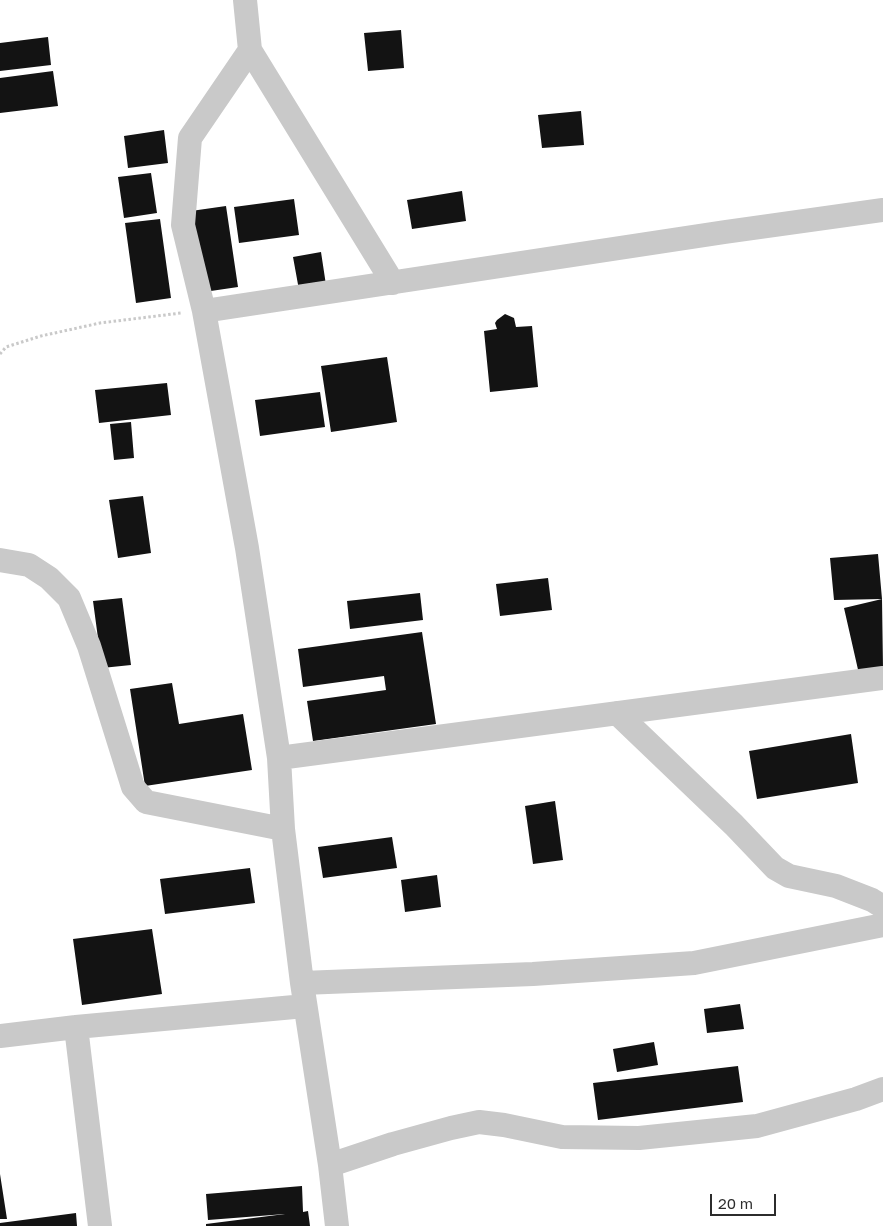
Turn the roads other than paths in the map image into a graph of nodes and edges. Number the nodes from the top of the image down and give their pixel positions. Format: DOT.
graph roads {
  1 [pos="245,0"];
  2 [pos="250,50"];
  3 [pos="883,210"];
  4 [pos="393,283"];
  5 [pos="204,311"];
  6 [pos="0,560"];
  7 [pos="883,678"];
  8 [pos="617,713"];
  9 [pos="278,758"];
  10 [pos="283,829"];
  11 [pos="883,907"];
  12 [pos="883,925"];
  13 [pos="304,995"];
  14 [pos="76,1027"];
  15 [pos="0,1036"];
  16 [pos="883,1089"];
  17 [pos="330,1165"];
  18 [pos="100,1226"];
  19 [pos="337,1226"];
  1 -- 2 [label="street"];
  2 -- 4 [label="street"];
  2 -- 5 [label="street"];
  3 -- 4 [label="street"];
  4 -- 5 [label="street"];
  5 -- 9 [label="street"];
  6 -- 10 [label="street"];
  7 -- 8 [label="street"];
  8 -- 9 [label="street"];
  8 -- 11 [label="street"];
  9 -- 10 [label="street"];
  10 -- 13 [label="street"];
  12 -- 13 [label="street"];
  13 -- 14 [label="street"];
  13 -- 17 [label="street"];
  14 -- 15 [label="street"];
  14 -- 18 [label="street"];
  16 -- 17 [label="street"];
  17 -- 19 [label="street"];
}
